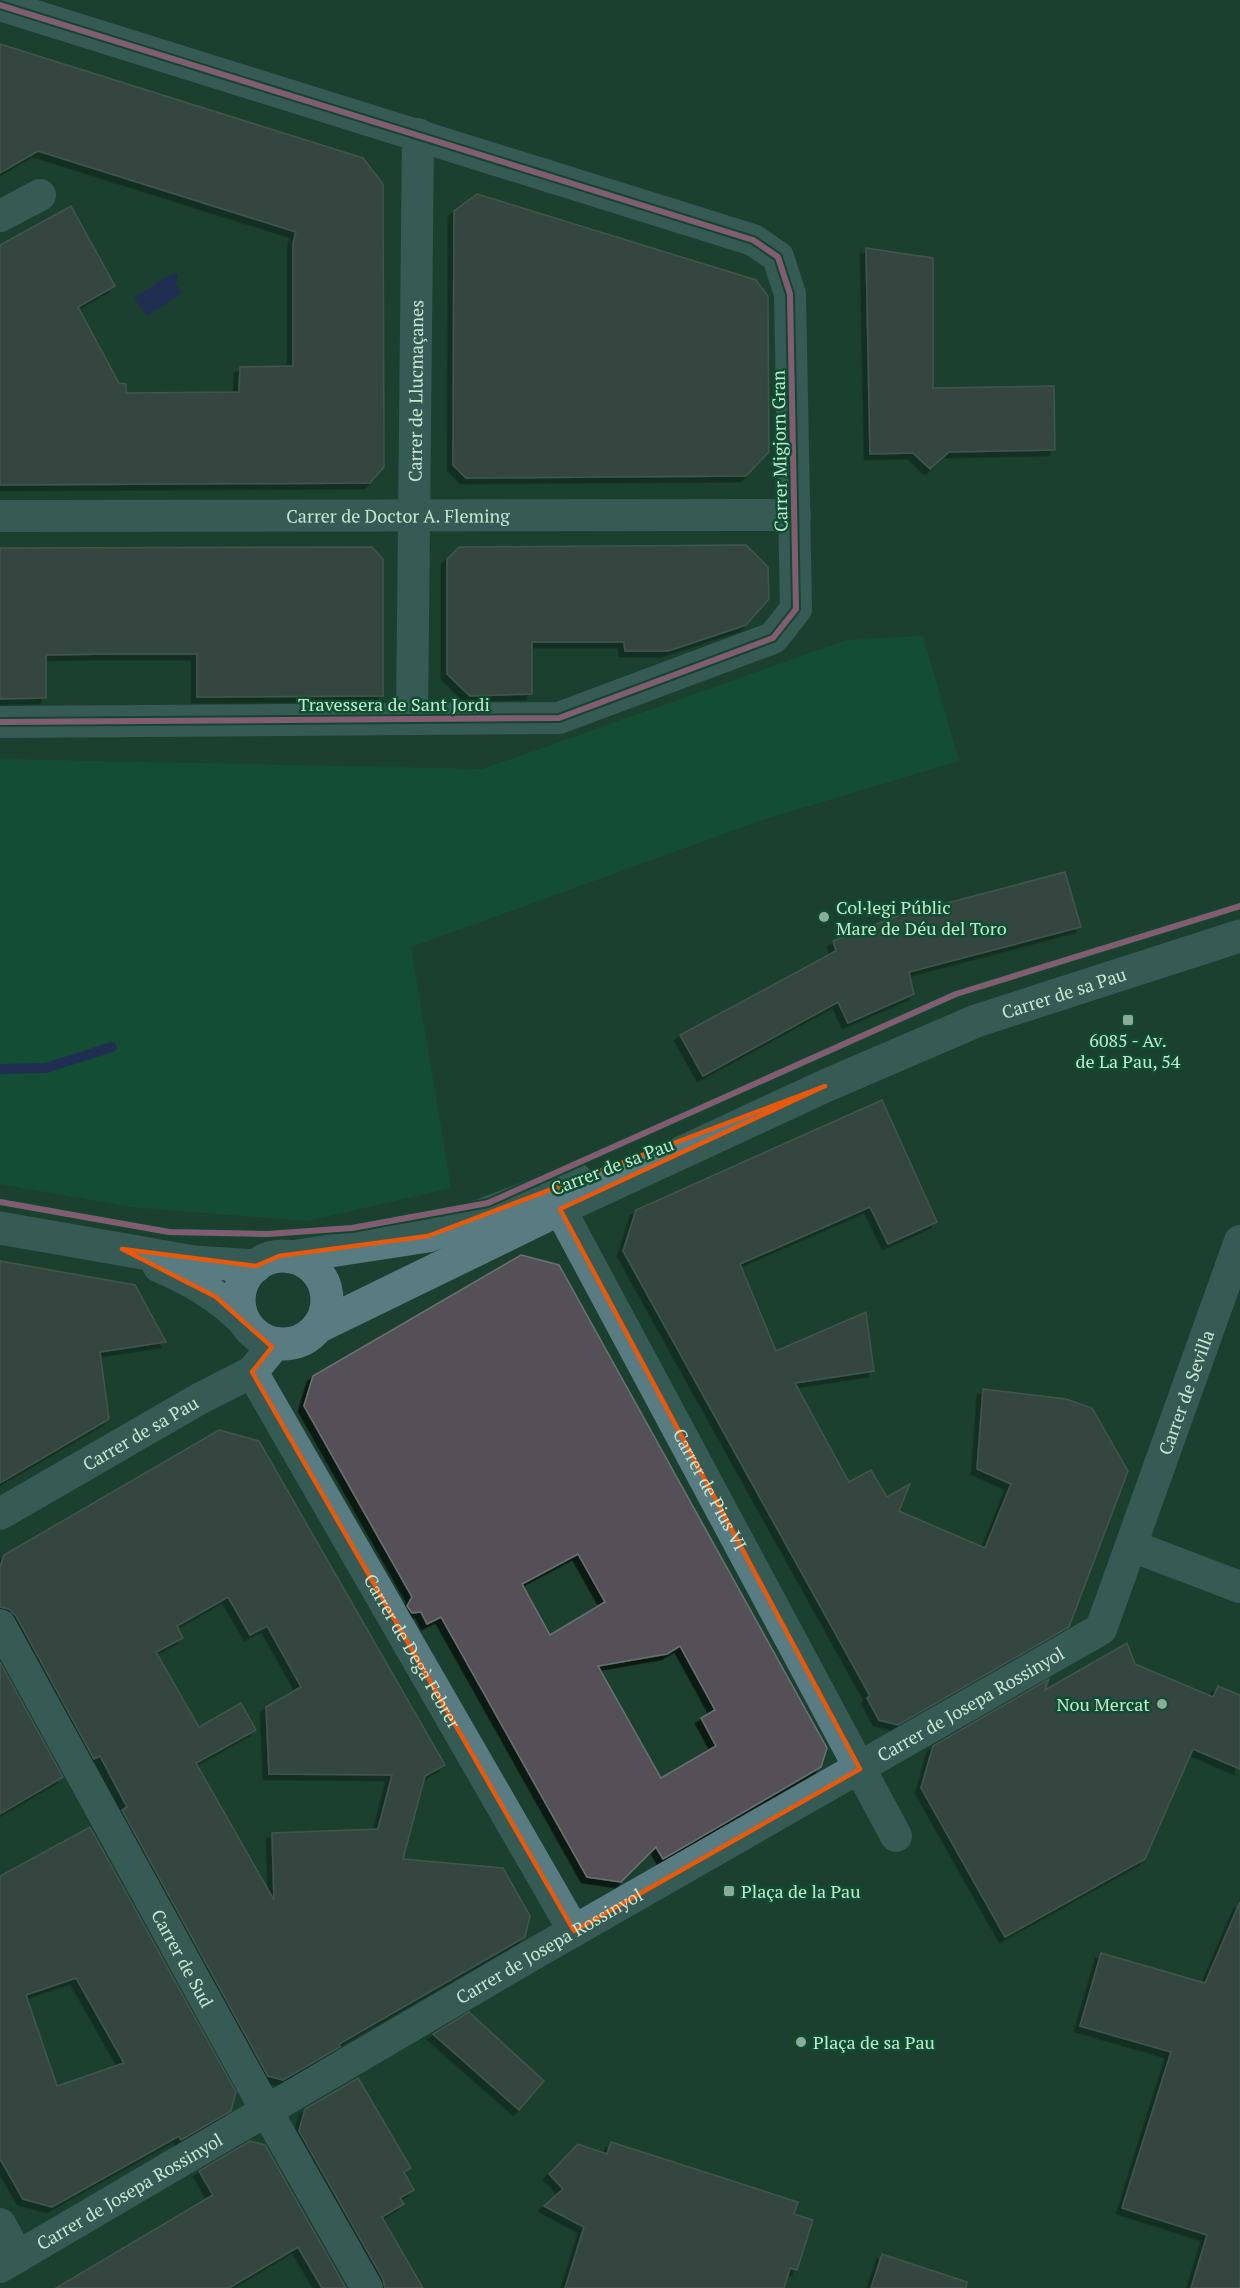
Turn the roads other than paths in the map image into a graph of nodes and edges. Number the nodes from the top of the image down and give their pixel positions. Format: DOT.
graph roads {
  1 [pos="0,5"];
  2 [pos="418,134"];
  3 [pos="40,195"];
  4 [pos="0,216"];
  5 [pos="414,515"];
  6 [pos="795,515"];
  7 [pos="0,516"];
  8 [pos="773,638"];
  9 [pos="412,719"];
  10 [pos="0,722"];
  11 [pos="1240,936"];
  12 [pos="825,1086"];
  13 [pos="560,1209"];
  14 [pos="0,1228"];
  15 [pos="1240,1241"];
  16 [pos="122,1250"];
  17 [pos="291,1257"];
  18 [pos="256,1266"];
  19 [pos="244,1321"];
  20 [pos="318,1327"];
  21 [pos="275,1344"];
  22 [pos="252,1372"];
  23 [pos="0,1514"];
  24 [pos="1132,1546"];
  25 [pos="1240,1587"];
  26 [pos="0,1625"];
  27 [pos="1101,1629"];
  28 [pos="860,1769"];
  29 [pos="896,1836"];
  30 [pos="582,1927"];
  31 [pos="266,2110"];
  32 [pos="0,2224"];
  33 [pos="9,2262"];
  34 [pos="367,2288"];
  1 -- 2 [label="street"];
  2 -- 5 [label="street, Carrer de Llucmaçanes"];
  2 -- 6 [label="street, Carrer Migjorn Gran"];
  3 -- 4 [label="street"];
  5 -- 6 [label="street, Carrer de Doctor A. Fleming"];
  5 -- 7 [label="street, Carrer de Doctor A. Fleming"];
  5 -- 9 [label="street, Carrer de Llucmaçanes"];
  6 -- 8 [label="street, Carrer Migjorn Gran"];
  8 -- 9 [label="street, Travessera de Sant Jordi"];
  9 -- 10 [label="street, Travessera de Sant Jordi"];
  11 -- 12 [label="street, Carrer de sa Pau"];
  12 -- 13 [label="street, Carrer de sa Pau"];
  12 -- 17 [label="street, Carrer de sa Pau"];
  13 -- 20 [label="street, Carrer de sa Pau"];
  13 -- 28 [label="street, Carrer de Pius VI"];
  14 -- 16 [label="street"];
  15 -- 24 [label="street, Carrer de Sevilla"];
  16 -- 18 [label="street"];
  16 -- 19 [label="street"];
  17 -- 18 [label="street"];
  17 -- 20 [label="street"];
  18 -- 19 [label="street"];
  19 -- 21 [label="street"];
  20 -- 21 [label="street"];
  21 -- 22 [label="street, Carrer de sa Pau"];
  22 -- 23 [label="street, Carrer de sa Pau"];
  22 -- 30 [label="street, Carrer de Degà Febrer"];
  24 -- 25 [label="street"];
  24 -- 27 [label="street, Carrer de Sevilla"];
  26 -- 31 [label="street, Carrer de Sud"];
  27 -- 28 [label="street, Carrer de Josepa Rossinyol"];
  28 -- 29 [label="street"];
  28 -- 30 [label="street, Carrer de Josepa Rossinyol"];
  30 -- 31 [label="street, Carrer de Josepa Rossinyol"];
  31 -- 33 [label="street, Carrer de Josepa Rossinyol"];
  31 -- 34 [label="street, Carrer de Sud"];
  32 -- 33 [label="street"];
}
